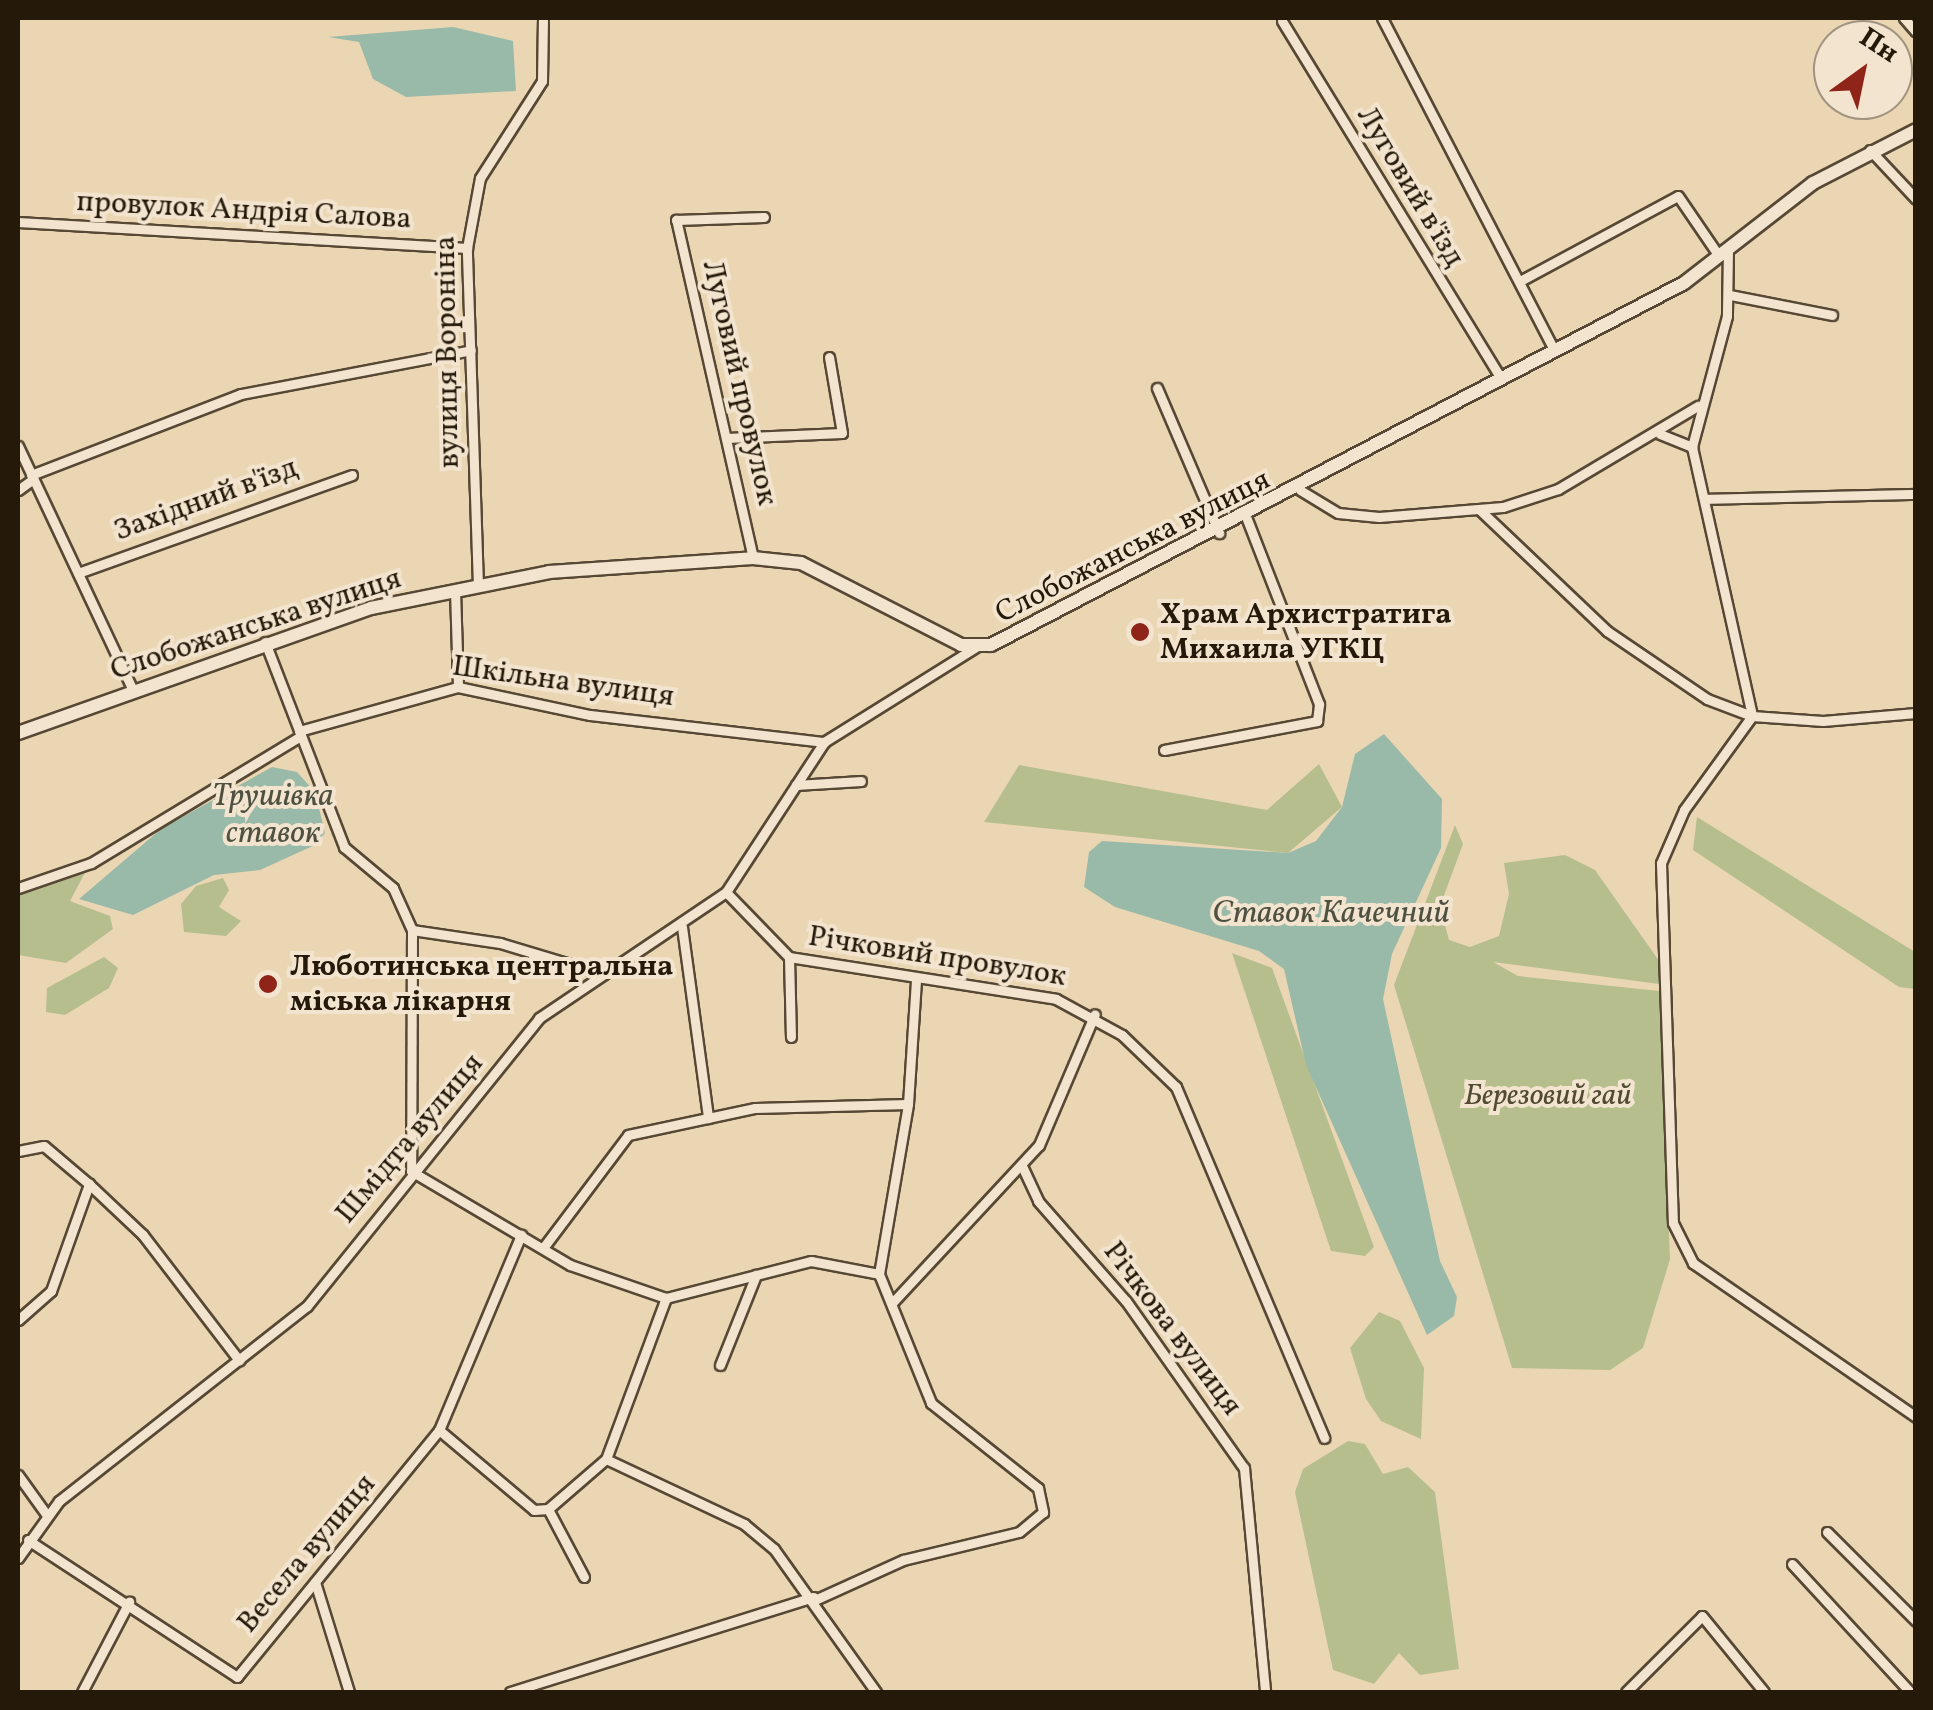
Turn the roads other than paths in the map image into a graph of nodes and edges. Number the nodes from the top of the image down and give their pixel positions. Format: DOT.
graph roads {
  1 [pos="543,18"];
  2 [pos="1382,18"];
  3 [pos="1904,18"];
  4 [pos="1282,21"];
  5 [pos="1916,32"];
  6 [pos="1916,130"];
  7 [pos="1870,150"];
  8 [pos="1916,200"];
  9 [pos="764,217"];
  10 [pos="18,222"];
  11 [pos="467,248"];
  12 [pos="1724,252"];
  13 [pos="1520,281"];
  14 [pos="1730,295"];
  15 [pos="1832,316"];
  16 [pos="471,350"];
  17 [pos="1554,350"];
  18 [pos="829,357"];
  19 [pos="1500,377"];
  20 [pos="1157,388"];
  21 [pos="1698,406"];
  22 [pos="1657,435"];
  23 [pos="726,438"];
  24 [pos="18,446"];
  25 [pos="1692,448"];
  26 [pos="352,475"];
  27 [pos="32,477"];
  28 [pos="18,490"];
  29 [pos="1300,490"];
  30 [pos="1916,494"];
  31 [pos="1706,499"];
  32 [pos="1481,511"];
  33 [pos="1246,519"];
  34 [pos="1219,533"];
  35 [pos="754,558"];
  36 [pos="78,573"];
  37 [pos="478,586"];
  38 [pos="455,590"];
  39 [pos="264,642"];
  40 [pos="976,648"];
  41 [pos="458,687"];
  42 [pos="133,690"];
  43 [pos="1916,713"];
  44 [pos="1752,716"];
  45 [pos="18,733"];
  46 [pos="300,734"];
  47 [pos="824,742"];
  48 [pos="1164,750"];
  49 [pos="862,781"];
  50 [pos="796,786"];
  51 [pos="18,888"];
  52 [pos="726,892"];
  53 [pos="682,927"];
  54 [pos="412,930"];
  55 [pos="788,958"];
  56 [pos="596,972"];
  57 [pos="916,979"];
  58 [pos="1094,1014"];
  59 [pos="791,1037"];
  60 [pos="908,1104"];
  61 [pos="708,1118"];
  62 [pos="18,1151"];
  63 [pos="1022,1166"];
  64 [pos="412,1171"];
  65 [pos="90,1184"];
  66 [pos="521,1235"];
  67 [pos="543,1248"];
  68 [pos="879,1274"];
  69 [pos="756,1275"];
  70 [pos="666,1298"];
  71 [pos="893,1302"];
  72 [pos="18,1320"];
  73 [pos="239,1360"];
  74 [pos="720,1365"];
  75 [pos="1916,1418"];
  76 [pos="439,1430"];
  77 [pos="1324,1438"];
  78 [pos="606,1458"];
  79 [pos="18,1475"];
  80 [pos="548,1509"];
  81 [pos="46,1514"];
  82 [pos="1827,1532"];
  83 [pos="28,1540"];
  84 [pos="18,1558"];
  85 [pos="1792,1564"];
  86 [pos="584,1577"];
  87 [pos="315,1582"];
  88 [pos="814,1598"];
  89 [pos="129,1602"];
  90 [pos="1916,1620"];
  91 [pos="82,1692"];
  92 [pos="349,1692"];
  93 [pos="510,1692"];
  94 [pos="876,1692"];
  95 [pos="1265,1692"];
  96 [pos="1626,1692"];
  97 [pos="1764,1692"];
  98 [pos="1910,1692"];
  1 -- 11 [label="street, вулиця Вороніна"];
  2 -- 13 [label="street"];
  3 -- 5 [label="street"];
  4 -- 19 [label="street, Луговий в'їзд"];
  6 -- 7 [label="street, Слобожанська вулиця"];
  7 -- 8 [label="street"];
  7 -- 12 [label="street, Слобожанська вулиця"];
  9 -- 23 [label="street, Луговий провулок"];
  10 -- 11 [label="street, провулок Андрія Салова"];
  11 -- 16 [label="street, вулиця Вороніна"];
  12 -- 13 [label="street"];
  12 -- 14 [label="street"];
  12 -- 17 [label="street, Слобожанська вулиця"];
  13 -- 17 [label="street"];
  14 -- 15 [label="street"];
  14 -- 21 [label="street"];
  16 -- 27 [label="street"];
  16 -- 37 [label="street, вулиця Вороніна"];
  17 -- 19 [label="street, Слобожанська вулиця"];
  18 -- 23 [label="street"];
  19 -- 29 [label="street, Слобожанська вулиця"];
  20 -- 34 [label="street"];
  21 -- 22 [label="street"];
  21 -- 25 [label="street"];
  22 -- 25 [label="street"];
  22 -- 32 [label="street"];
  23 -- 35 [label="street, Луговий провулок"];
  24 -- 27 [label="street"];
  25 -- 31 [label="street"];
  26 -- 36 [label="street, Західний в'їзд"];
  27 -- 28 [label="street"];
  27 -- 36 [label="street"];
  29 -- 32 [label="street"];
  29 -- 33 [label="street, Слобожанська вулиця"];
  30 -- 31 [label="street"];
  31 -- 44 [label="street"];
  32 -- 44 [label="street"];
  33 -- 34 [label="street, Слобожанська вулиця"];
  33 -- 48 [label="street"];
  34 -- 40 [label="street, Слобожанська вулиця"];
  35 -- 37 [label="street, Слобожанська вулиця"];
  35 -- 40 [label="street, Слобожанська вулиця"];
  36 -- 42 [label="street"];
  37 -- 38 [label="street, Слобожанська вулиця"];
  38 -- 39 [label="street, Слобожанська вулиця"];
  38 -- 41 [label="street"];
  39 -- 42 [label="street, Слобожанська вулиця"];
  39 -- 46 [label="street"];
  40 -- 47 [label="street, Шмідта вулиця"];
  41 -- 46 [label="street, Шкільна вулиця"];
  41 -- 47 [label="street, Шкільна вулиця"];
  42 -- 45 [label="street, Слобожанська вулиця"];
  43 -- 44 [label="street"];
  44 -- 75 [label="street"];
  46 -- 51 [label="street, Шкільна вулиця"];
  46 -- 54 [label="street"];
  47 -- 50 [label="street, Шмідта вулиця"];
  49 -- 50 [label="street"];
  50 -- 52 [label="street, Шмідта вулиця"];
  52 -- 53 [label="street, Шмідта вулиця"];
  52 -- 55 [label="street, Річковий провулок"];
  53 -- 56 [label="street, Шмідта вулиця"];
  53 -- 61 [label="street"];
  54 -- 56 [label="street"];
  54 -- 64 [label="street"];
  55 -- 57 [label="street, Річковий провулок"];
  55 -- 59 [label="street"];
  56 -- 64 [label="street, Шмідта вулиця"];
  57 -- 58 [label="street, Річковий провулок"];
  57 -- 60 [label="street"];
  58 -- 63 [label="street"];
  58 -- 77 [label="street, Річковий провулок"];
  60 -- 61 [label="street"];
  60 -- 68 [label="street"];
  61 -- 67 [label="street"];
  62 -- 65 [label="street"];
  63 -- 71 [label="street"];
  63 -- 95 [label="street, Річкова вулиця"];
  64 -- 66 [label="street"];
  64 -- 73 [label="street, Шмідта вулиця"];
  65 -- 72 [label="street"];
  65 -- 73 [label="street"];
  66 -- 67 [label="street"];
  66 -- 76 [label="street, Весела вулиця"];
  67 -- 70 [label="street"];
  68 -- 69 [label="street"];
  68 -- 71 [label="street"];
  69 -- 70 [label="street"];
  69 -- 74 [label="street"];
  70 -- 78 [label="street"];
  71 -- 88 [label="street"];
  73 -- 81 [label="street, Шмідта вулиця"];
  76 -- 80 [label="street"];
  76 -- 87 [label="street, Весела вулиця"];
  78 -- 80 [label="street"];
  78 -- 88 [label="street"];
  79 -- 81 [label="street"];
  80 -- 86 [label="street"];
  81 -- 83 [label="street, Шмідта вулиця"];
  82 -- 90 [label="street"];
  83 -- 84 [label="street, Шмідта вулиця"];
  83 -- 89 [label="street, Весела вулиця"];
  85 -- 98 [label="street"];
  87 -- 89 [label="street, Весела вулиця"];
  87 -- 92 [label="street"];
  88 -- 93 [label="street"];
  88 -- 94 [label="street"];
  89 -- 91 [label="street"];
  96 -- 97 [label="street"];
}
